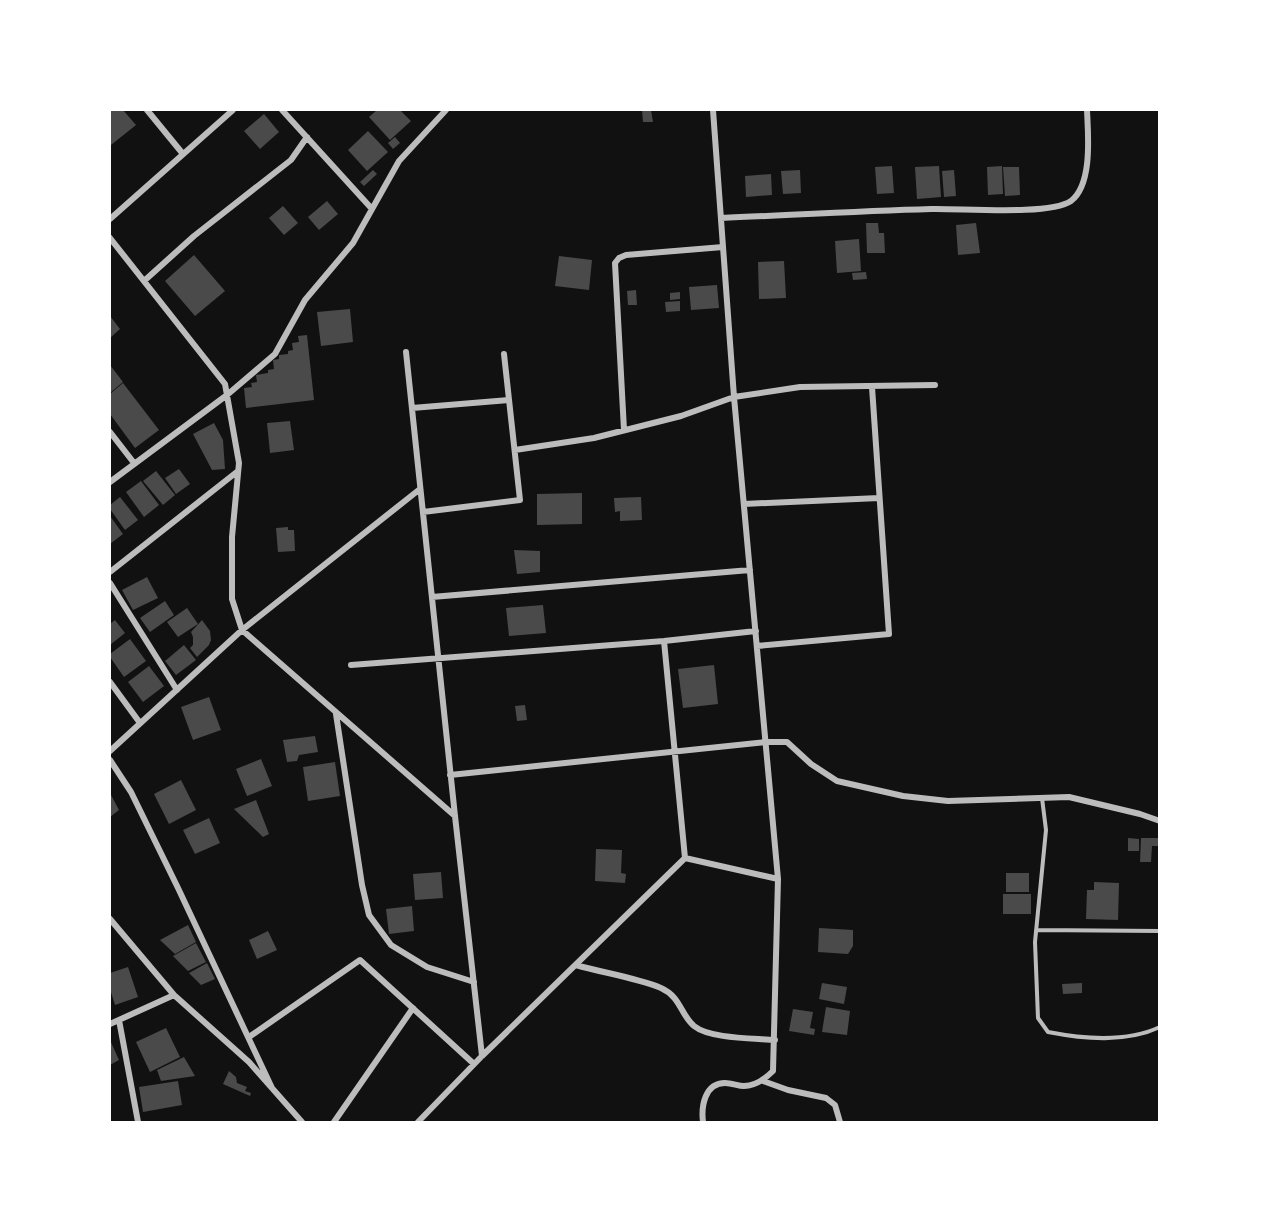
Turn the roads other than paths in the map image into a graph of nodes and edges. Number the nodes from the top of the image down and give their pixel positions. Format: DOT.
graph roads {
  1 [pos="147,110"];
  2 [pos="233,110"];
  3 [pos="282,110"];
  4 [pos="446,110"];
  5 [pos="713,110"];
  6 [pos="1087,110"];
  7 [pos="307,137"];
  8 [pos="183,154"];
  9 [pos="372,209"];
  10 [pos="721,218"];
  11 [pos="110,219"];
  12 [pos="110,238"];
  13 [pos="723,247"];
  14 [pos="144,281"];
  15 [pos="406,352"];
  16 [pos="504,354"];
  17 [pos="935,386"];
  18 [pos="872,387"];
  19 [pos="227,395"];
  20 [pos="734,398"];
  21 [pos="509,400"];
  22 [pos="412,408"];
  23 [pos="624,430"];
  24 [pos="110,432"];
  25 [pos="515,450"];
  26 [pos="134,463"];
  27 [pos="238,471"];
  28 [pos="110,482"];
  29 [pos="420,489"];
  30 [pos="879,498"];
  31 [pos="744,504"];
  32 [pos="423,512"];
  33 [pos="750,570"];
  34 [pos="110,572"];
  35 [pos="110,583"];
  36 [pos="432,597"];
  37 [pos="242,630"];
  38 [pos="756,631"];
  39 [pos="664,641"];
  40 [pos="757,646"];
  41 [pos="438,658"];
  42 [pos="351,665"];
  43 [pos="110,682"];
  44 [pos="177,690"];
  45 [pos="336,713"];
  46 [pos="140,723"];
  47 [pos="766,742"];
  48 [pos="110,751"];
  49 [pos="674,752"];
  50 [pos="110,760"];
  51 [pos="450,775"];
  52 [pos="1042,797"];
  53 [pos="455,816"];
  54 [pos="1160,821"];
  55 [pos="685,858"];
  56 [pos="778,879"];
  57 [pos="110,919"];
  58 [pos="1036,930"];
  59 [pos="1160,931"];
  60 [pos="576,965"];
  61 [pos="474,982"];
  62 [pos="174,995"];
  63 [pos="413,1008"];
  64 [pos="119,1020"];
  65 [pos="110,1024"];
  66 [pos="1160,1027"];
  67 [pos="249,1037"];
  68 [pos="775,1040"];
  69 [pos="482,1056"];
  70 [pos="474,1064"];
  71 [pos="763,1081"];
  72 [pos="272,1088"];
  73 [pos="138,1122"];
  74 [pos="302,1122"];
  75 [pos="334,1122"];
  76 [pos="418,1122"];
  77 [pos="703,1122"];
  78 [pos="840,1122"];
  1 -- 8 [label="street"];
  2 -- 8 [label="street"];
  3 -- 7 [label="street"];
  4 -- 9 [label="street"];
  5 -- 10 [label="street"];
  6 -- 10 [label="street"];
  7 -- 9 [label="street"];
  7 -- 14 [label="street"];
  8 -- 11 [label="street"];
  9 -- 19 [label="street"];
  10 -- 13 [label="street"];
  12 -- 14 [label="street"];
  13 -- 20 [label="street"];
  13 -- 23 [label="street"];
  14 -- 19 [label="street"];
  15 -- 22 [label="street"];
  16 -- 21 [label="street"];
  17 -- 18 [label="street"];
  18 -- 20 [label="street"];
  18 -- 30 [label="street"];
  19 -- 26 [label="street"];
  19 -- 27 [label="street"];
  20 -- 23 [label="street"];
  20 -- 31 [label="street"];
  21 -- 22 [label="street"];
  21 -- 25 [label="street"];
  22 -- 29 [label="street"];
  23 -- 25 [label="street"];
  24 -- 26 [label="street"];
  25 -- 32 [label="street"];
  26 -- 28 [label="street"];
  27 -- 34 [label="street"];
  27 -- 37 [label="street"];
  29 -- 32 [label="street"];
  29 -- 37 [label="street"];
  30 -- 31 [label="street"];
  30 -- 40 [label="street"];
  31 -- 33 [label="street"];
  32 -- 36 [label="street"];
  33 -- 36 [label="street"];
  33 -- 38 [label="street"];
  35 -- 44 [label="street"];
  36 -- 41 [label="street"];
  37 -- 44 [label="street"];
  37 -- 45 [label="street"];
  38 -- 39 [label="street"];
  38 -- 40 [label="street"];
  39 -- 41 [label="street"];
  39 -- 49 [label="street"];
  40 -- 47 [label="street"];
  41 -- 42 [label="street"];
  41 -- 51 [label="street"];
  43 -- 46 [label="street"];
  44 -- 46 [label="street"];
  45 -- 53 [label="street"];
  45 -- 61 [label="street"];
  46 -- 48 [label="street"];
  47 -- 49 [label="street"];
  47 -- 52 [label="street"];
  47 -- 56 [label="street"];
  49 -- 51 [label="street"];
  49 -- 55 [label="street"];
  50 -- 67 [label="street"];
  51 -- 53 [label="street"];
  52 -- 54 [label="street"];
  52 -- 58 [label="lane"];
  53 -- 61 [label="street"];
  55 -- 56 [label="street"];
  55 -- 60 [label="street"];
  56 -- 68 [label="street"];
  57 -- 62 [label="street"];
  58 -- 59 [label="lane"];
  58 -- 66 [label="lane"];
  60 -- 68 [label="street"];
  60 -- 69 [label="street"];
  61 -- 69 [label="street"];
  62 -- 64 [label="street"];
  62 -- 72 [label="street"];
  63 -- 67 [label="street"];
  63 -- 70 [label="street"];
  63 -- 75 [label="street"];
  64 -- 65 [label="street"];
  64 -- 73 [label="street"];
  67 -- 72 [label="street"];
  68 -- 71 [label="street"];
  69 -- 70 [label="street"];
  70 -- 76 [label="street"];
  71 -- 77 [label="street"];
  71 -- 78 [label="street"];
  72 -- 74 [label="street"];
}
